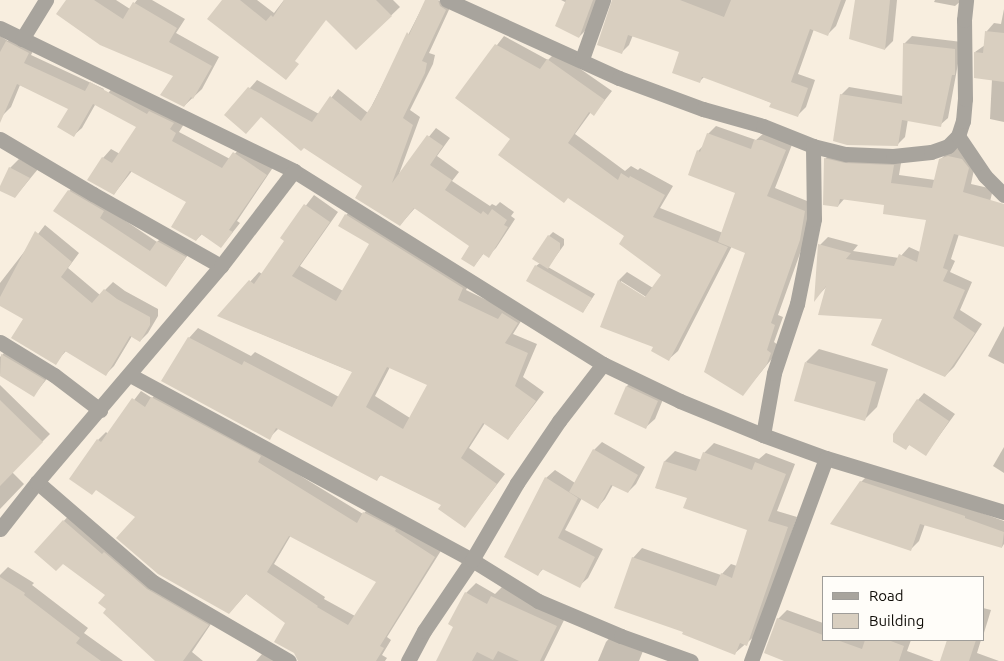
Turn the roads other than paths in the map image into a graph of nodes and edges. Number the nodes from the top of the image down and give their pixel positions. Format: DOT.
graph roads {
  1 [pos="46,0"];
  2 [pos="447,0"];
  3 [pos="603,0"];
  4 [pos="966,0"];
  5 [pos="0,28"];
  6 [pos="22,39"];
  7 [pos="582,60"];
  8 [pos="958,136"];
  9 [pos="0,139"];
  10 [pos="813,146"];
  11 [pos="294,171"];
  12 [pos="1004,195"];
  13 [pos="222,266"];
  14 [pos="0,342"];
  15 [pos="603,364"];
  16 [pos="130,374"];
  17 [pos="100,410"];
  18 [pos="763,436"];
  19 [pos="826,458"];
  20 [pos="38,482"];
  21 [pos="1004,512"];
  22 [pos="0,529"];
  23 [pos="472,560"];
  24 [pos="290,661"];
  25 [pos="408,661"];
  26 [pos="691,661"];
  27 [pos="751,661"];
  1 -- 6 [label="street"];
  2 -- 7 [label="street"];
  3 -- 7 [label="street"];
  4 -- 8 [label="street"];
  5 -- 6 [label="street"];
  6 -- 11 [label="street"];
  7 -- 10 [label="street"];
  8 -- 10 [label="street"];
  8 -- 12 [label="street"];
  9 -- 13 [label="street"];
  10 -- 18 [label="street"];
  11 -- 13 [label="street"];
  11 -- 15 [label="street"];
  13 -- 16 [label="street"];
  14 -- 17 [label="street"];
  15 -- 18 [label="street"];
  15 -- 23 [label="street"];
  16 -- 17 [label="street"];
  16 -- 23 [label="street"];
  17 -- 20 [label="street"];
  18 -- 19 [label="street"];
  19 -- 21 [label="street"];
  19 -- 27 [label="street"];
  20 -- 22 [label="street"];
  20 -- 24 [label="street"];
  23 -- 25 [label="street"];
  23 -- 26 [label="street"];
}
